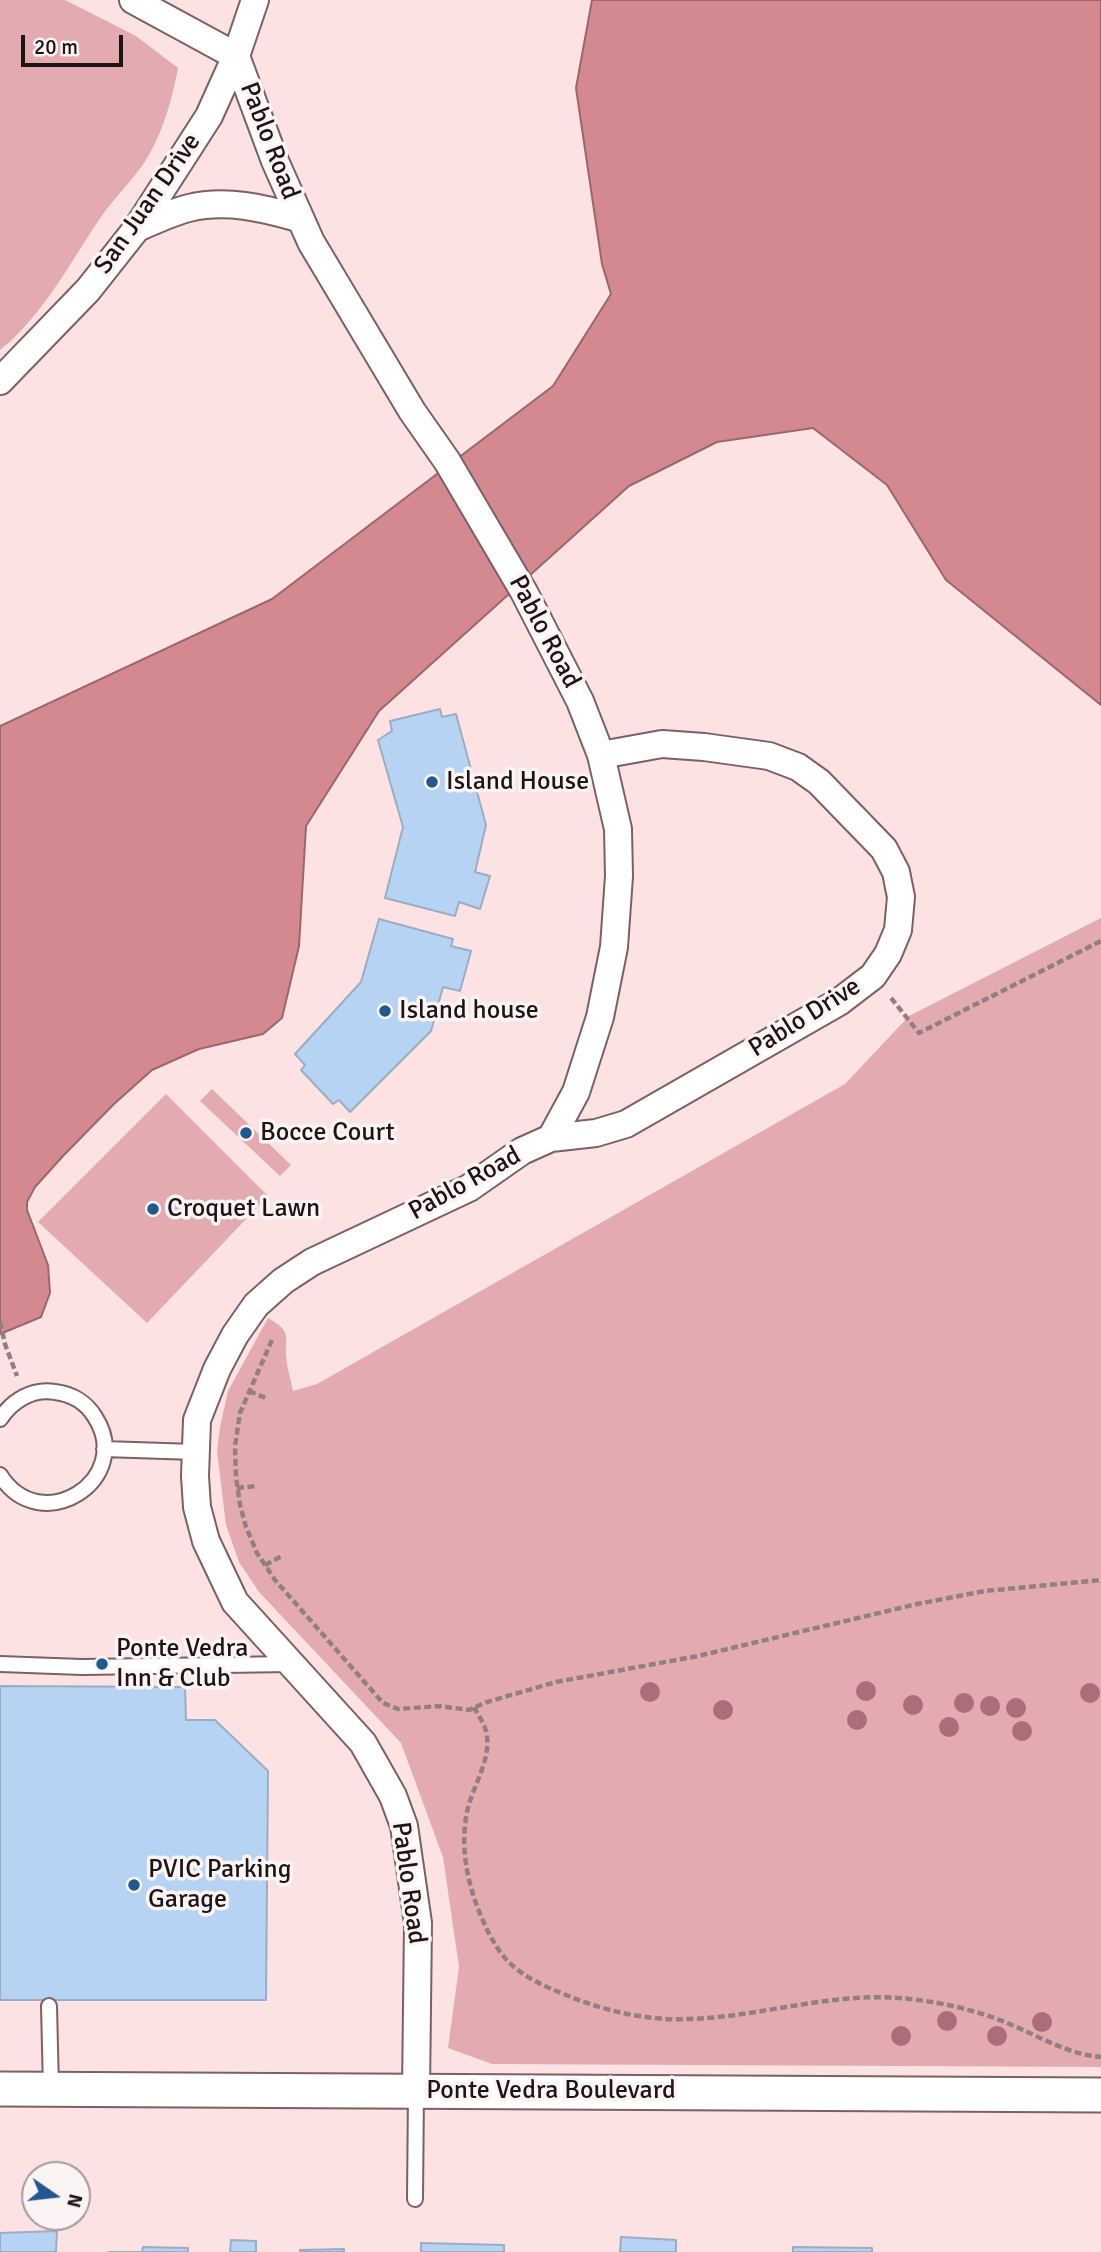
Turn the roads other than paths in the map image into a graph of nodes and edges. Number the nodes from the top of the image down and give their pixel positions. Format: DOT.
graph roads {
  1 [pos="133,0"];
  2 [pos="255,0"];
  3 [pos="236,56"];
  4 [pos="298,218"];
  5 [pos="137,228"];
  6 [pos="0,381"];
  7 [pos="601,755"];
  8 [pos="551,1138"];
  9 [pos="0,1419"];
  10 [pos="104,1449"];
  11 [pos="195,1452"];
  12 [pos="0,1475"];
  13 [pos="0,1664"];
  14 [pos="292,1664"];
  15 [pos="49,2006"];
  16 [pos="0,2089"];
  17 [pos="51,2089"];
  18 [pos="415,2091"];
  19 [pos="1101,2095"];
  20 [pos="415,2199"];
  1 -- 3 [label="street, Pablo Road"];
  2 -- 3 [label="street, San Juan Drive"];
  3 -- 4 [label="street, Pablo Road"];
  3 -- 5 [label="street, San Juan Drive"];
  4 -- 5 [label="street, Pablo Road"];
  4 -- 7 [label="street, Pablo Road"];
  5 -- 6 [label="street, San Juan Drive"];
  7 -- 8 [label="street, Pablo Road"];
  7 -- 8 [label="street, Pablo Drive"];
  8 -- 11 [label="street, Pablo Road"];
  9 -- 10 [label="lane"];
  10 -- 11 [label="lane"];
  10 -- 12 [label="lane"];
  11 -- 14 [label="street, Pablo Road"];
  13 -- 14 [label="lane"];
  14 -- 18 [label="street, Pablo Road"];
  15 -- 17 [label="lane"];
  16 -- 17 [label="street, Ponte Vedra Boulevard"];
  17 -- 18 [label="street, Ponte Vedra Boulevard"];
  18 -- 19 [label="street, Ponte Vedra Boulevard"];
  18 -- 20 [label="lane"];
}
